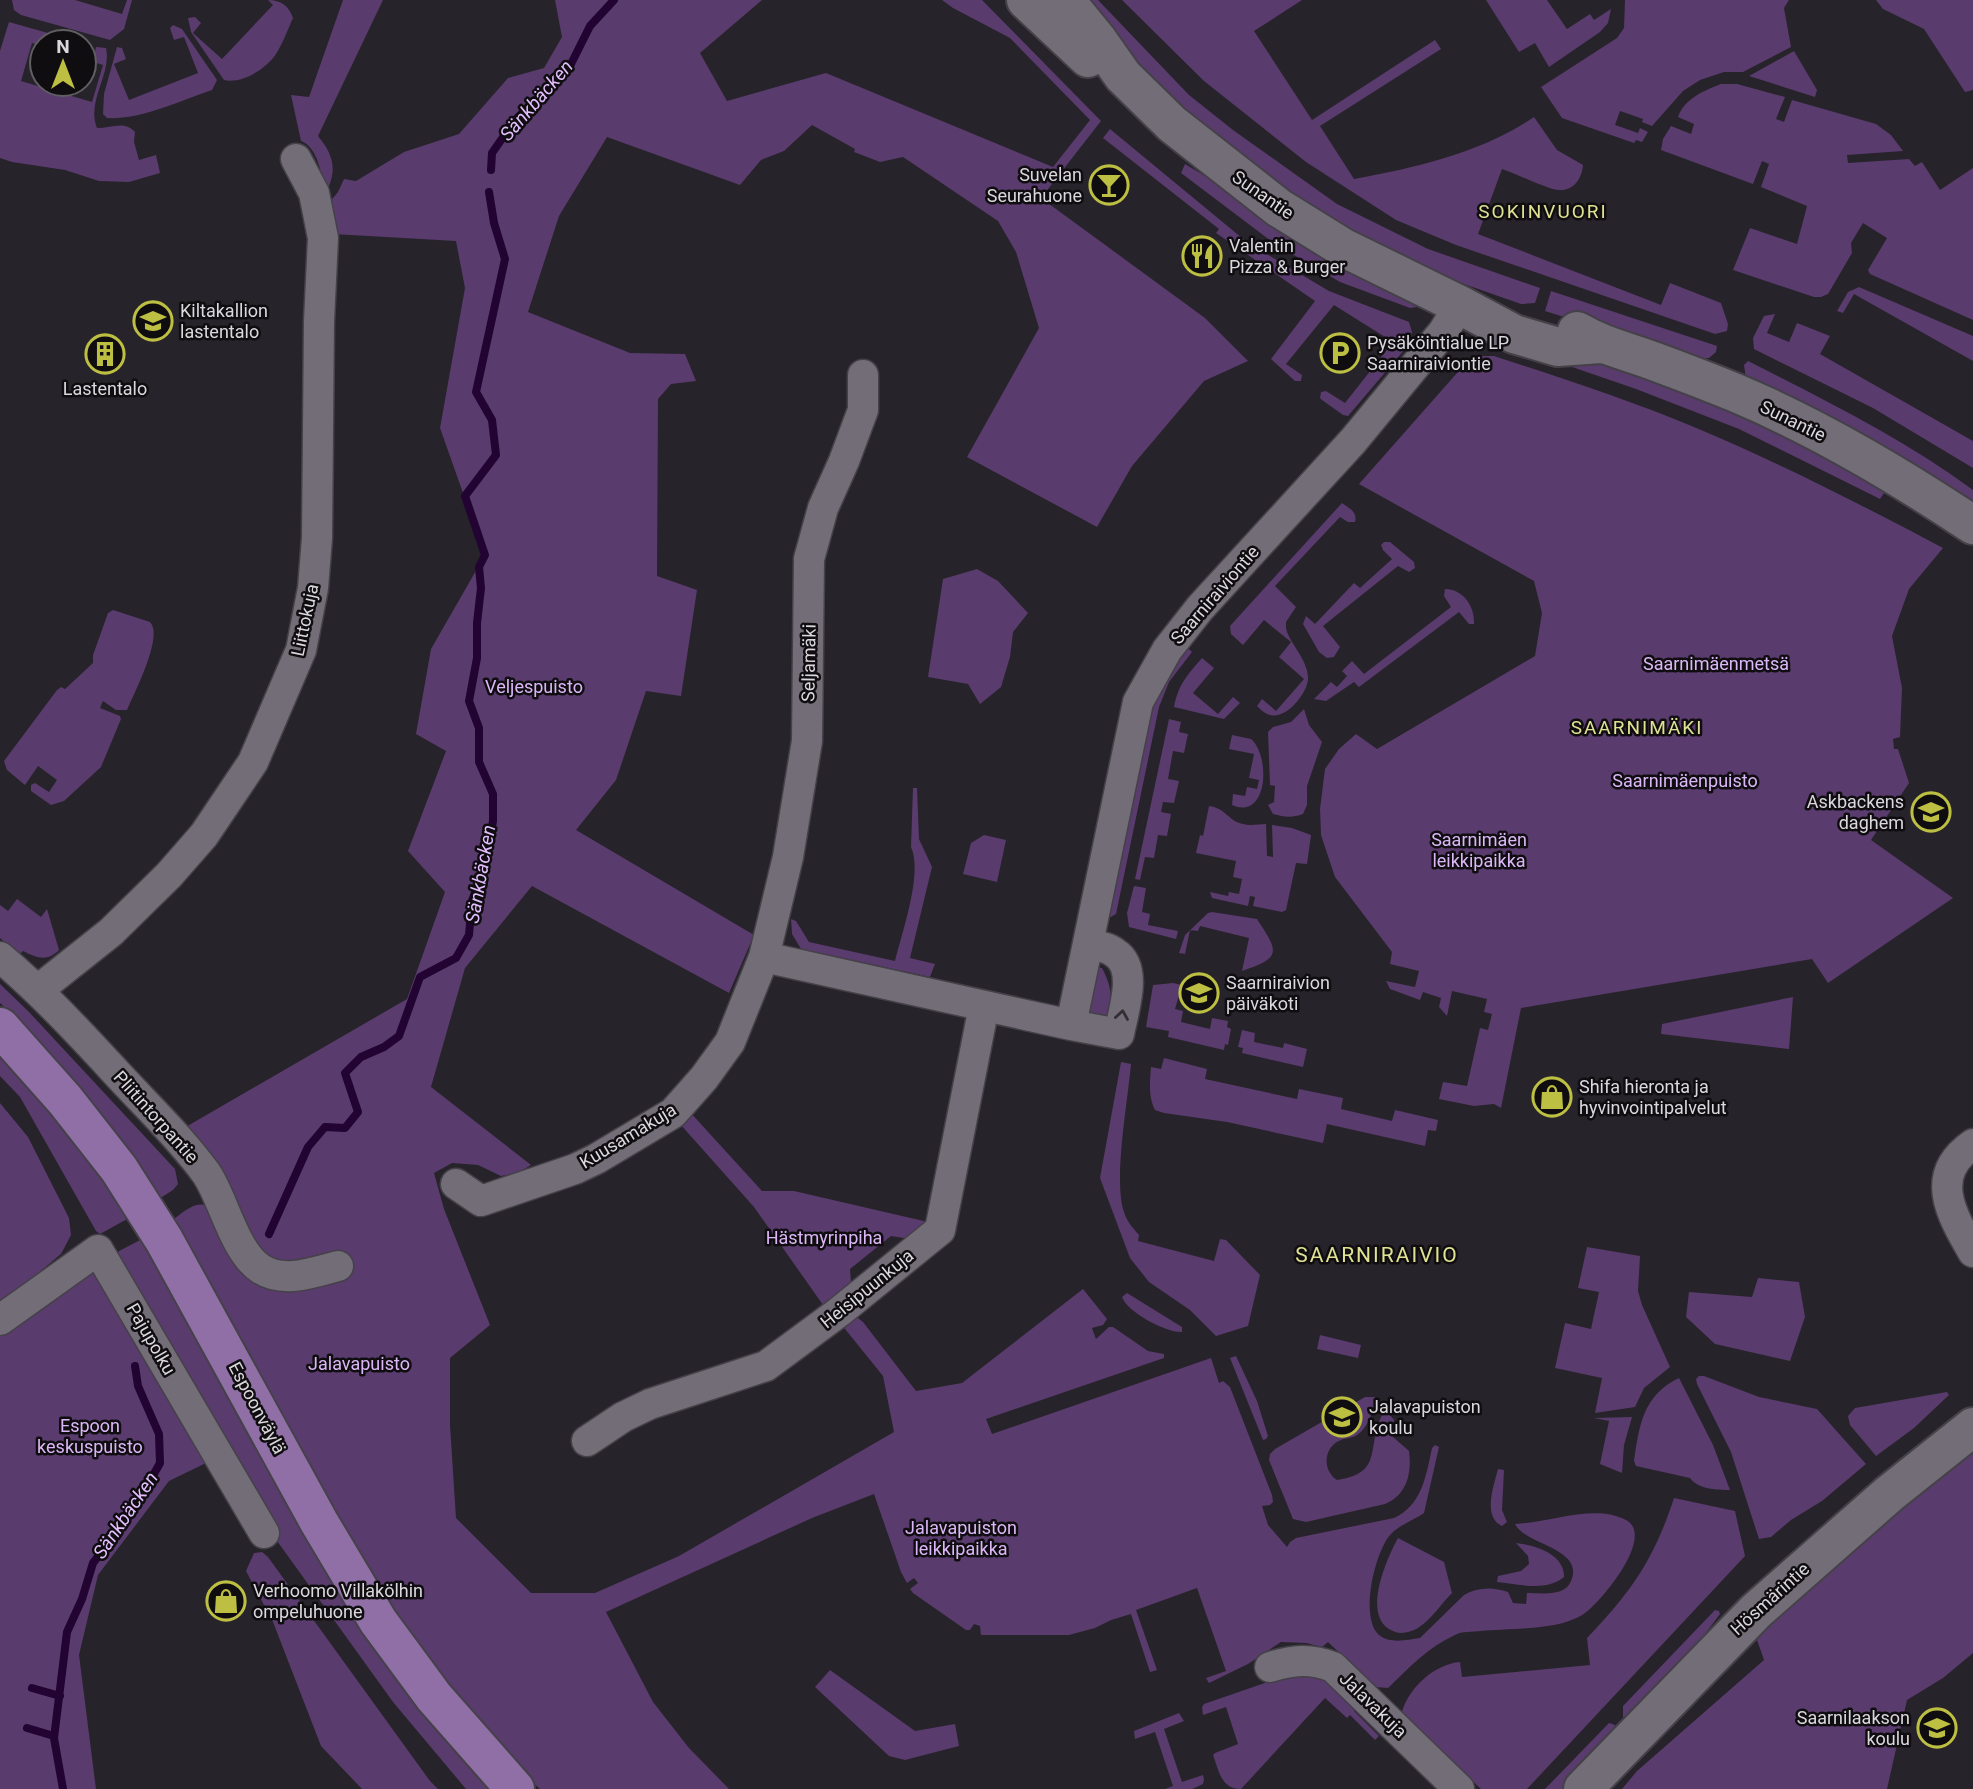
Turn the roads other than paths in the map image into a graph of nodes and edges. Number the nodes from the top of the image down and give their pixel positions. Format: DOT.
graph roads {
  1 [pos="1026,0"];
  2 [pos="1065,0"];
  3 [pos="1123,76"];
  4 [pos="296,159"];
  5 [pos="1460,305"];
  6 [pos="863,375"];
  7 [pos="1973,525"];
  8 [pos="1088,944"];
  9 [pos="0,957"];
  10 [pos="764,957"];
  11 [pos="38,990"];
  12 [pos="984,1006"];
  13 [pos="1072,1025"];
  14 [pos="0,1027"];
  15 [pos="1973,1144"];
  16 [pos="456,1184"];
  17 [pos="1973,1252"];
  18 [pos="338,1266"];
  19 [pos="0,1320"];
  20 [pos="1973,1427"];
  21 [pos="587,1441"];
  22 [pos="264,1533"];
  23 [pos="1270,1667"];
  24 [pos="515,1789"];
  25 [pos="1460,1789"];
  26 [pos="1583,1789"];
  1 -- 3 [label="street, Sunantie"];
  2 -- 3 [label="street, Sunantie"];
  3 -- 5 [label="street, Sunantie"];
  4 -- 11 [label="street, Liittokuja"];
  5 -- 7 [label="street, Sunantie"];
  5 -- 8 [label="street, Saarniraiviontie"];
  6 -- 10 [label="street, Seljamäki"];
  8 -- 13 [label="street, Saarniraiviontie"];
  13 -- 8 [label="street, one-way"];
  9 -- 11 [label="street, Pliitintorpantie"];
  10 -- 12 [label="street"];
  10 -- 16 [label="street, Kuusamakuja"];
  11 -- 18 [label="street, Pliitintorpantie"];
  12 -- 13 [label="street"];
  12 -- 21 [label="street, Heisipuunkuja"];
  14 -- 24 [label="main road, Espoonväylä"];
  15 -- 17 [label="street"];
  19 -- 22 [label="street, Pajupolku"];
  20 -- 26 [label="street, Hösmärintie"];
  23 -- 25 [label="street, Jalavakuja"];
}
